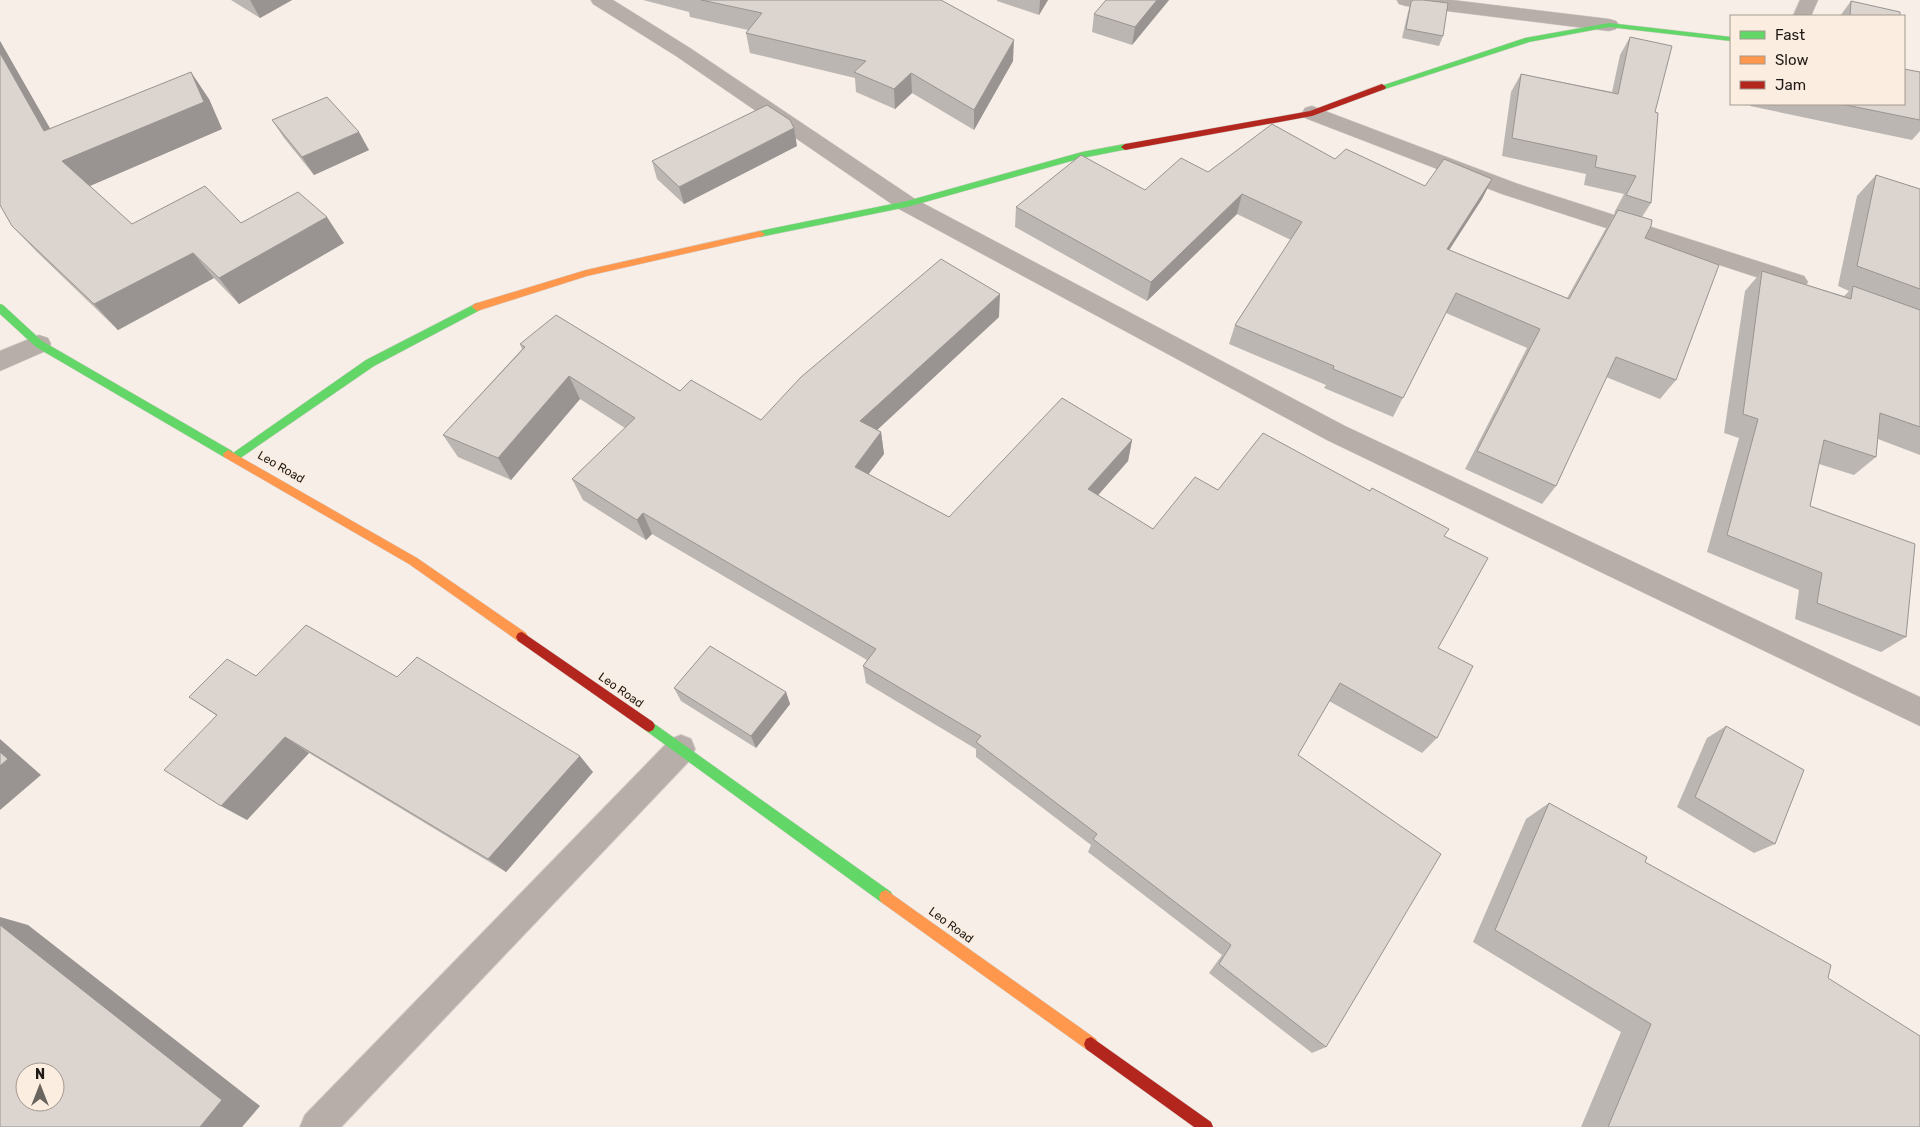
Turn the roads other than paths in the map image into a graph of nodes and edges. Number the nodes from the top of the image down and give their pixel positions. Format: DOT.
graph roads {
  1 [pos="600,0"];
  2 [pos="1406,0"];
  3 [pos="1808,0"];
  4 [pos="1802,15"];
  5 [pos="1609,25"];
  6 [pos="1730,39"];
  7 [pos="1312,113"];
  8 [pos="907,204"];
  9 [pos="1814,289"];
  10 [pos="0,308"];
  11 [pos="39,344"];
  12 [pos="0,362"];
  13 [pos="236,457"];
  14 [pos="1920,712"];
  15 [pos="681,748"];
  16 [pos="317,1127"];
  17 [pos="1206,1127"];
  1 -- 8 [label="street"];
  2 -- 5 [label="street"];
  3 -- 4 [label="street"];
  5 -- 6 [label="street"];
  5 -- 7 [label="street"];
  7 -- 8 [label="street"];
  7 -- 9 [label="street"];
  8 -- 13 [label="street"];
  8 -- 14 [label="street"];
  10 -- 11 [label="street, Leo Road"];
  11 -- 12 [label="street"];
  11 -- 13 [label="street, Leo Road"];
  13 -- 15 [label="street, Leo Road"];
  15 -- 16 [label="lane"];
  15 -- 17 [label="street, Leo Road"];
}
